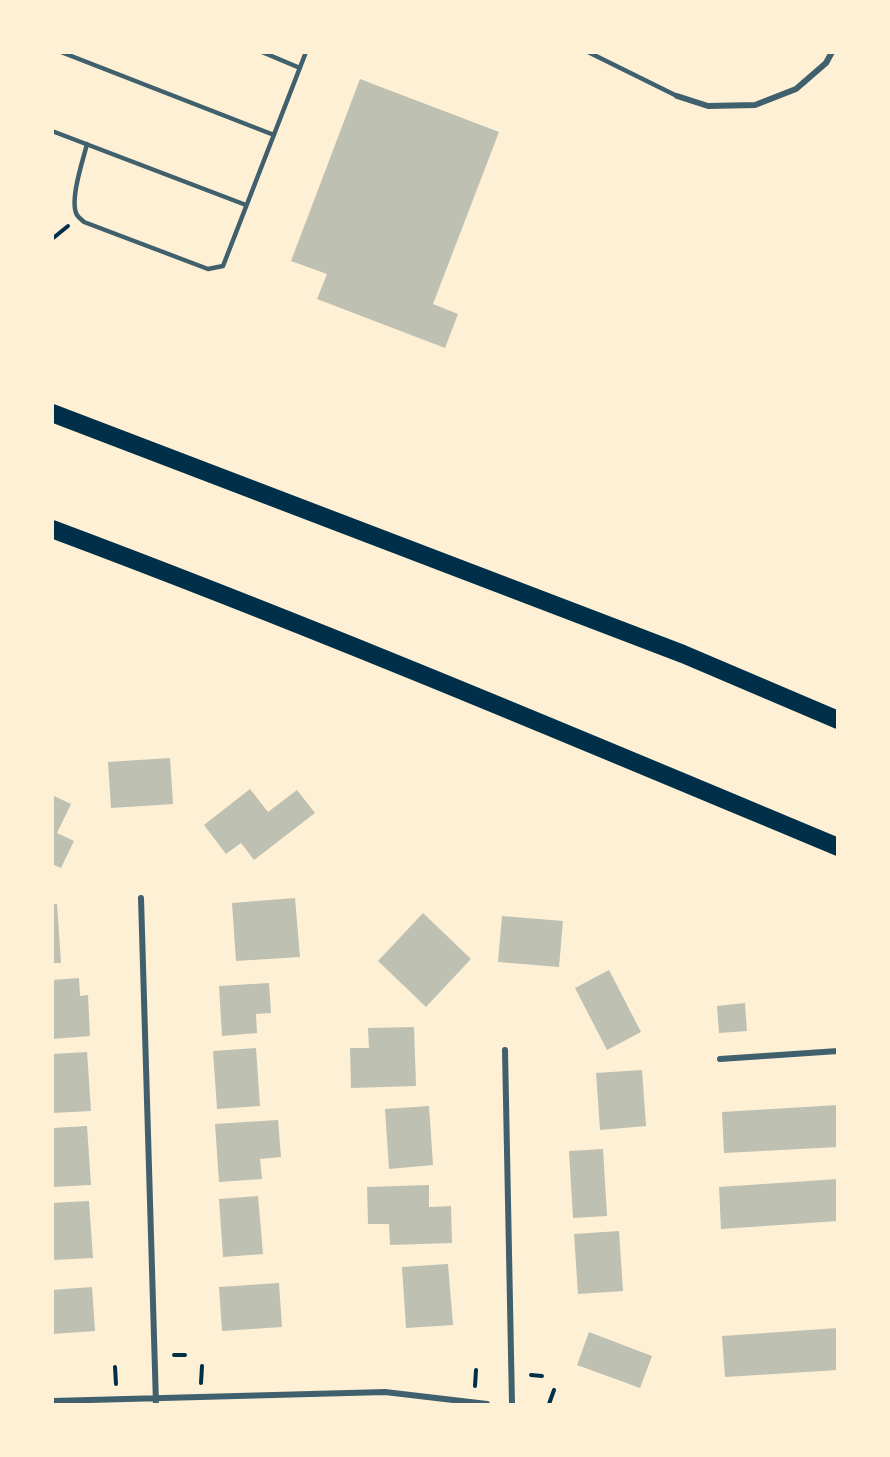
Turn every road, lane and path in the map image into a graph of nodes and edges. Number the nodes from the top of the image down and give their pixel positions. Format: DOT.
graph roads {
  1 [pos="61,52"];
  2 [pos="262,52"];
  3 [pos="306,52"];
  4 [pos="588,52"];
  5 [pos="832,52"];
  6 [pos="300,68"];
  7 [pos="677,96"];
  8 [pos="52,131"];
  9 [pos="274,135"];
  10 [pos="87,144"];
  11 [pos="246,205"];
  12 [pos="52,413"];
  13 [pos="52,529"];
  14 [pos="837,720"];
  15 [pos="837,848"];
  16 [pos="141,898"];
  17 [pos="505,1050"];
  18 [pos="837,1051"];
  19 [pos="720,1059"];
  20 [pos="174,1355"];
  21 [pos="185,1355"];
  22 [pos="202,1366"];
  23 [pos="115,1367"];
  24 [pos="476,1370"];
  25 [pos="531,1375"];
  26 [pos="542,1376"];
  27 [pos="201,1383"];
  28 [pos="116,1385"];
  29 [pos="475,1386"];
  30 [pos="554,1390"];
  31 [pos="52,1401"];
  32 [pos="156,1401"];
  33 [pos="487,1404"];
  34 [pos="512,1404"];
  35 [pos="549,1404"];
  1 -- 9 [label="lane"];
  2 -- 6 [label="lane"];
  3 -- 6 [label="lane"];
  4 -- 7 [label="lane"];
  5 -- 7 [label="street"];
  6 -- 9 [label="lane"];
  8 -- 10 [label="lane"];
  9 -- 11 [label="lane"];
  10 -- 11 [label="lane"];
  10 -- 11 [label="lane"];
  12 -- 14 [label="highway"];
  13 -- 15 [label="highway"];
  16 -- 32 [label="street"];
  17 -- 34 [label="street"];
  18 -- 19 [label="street"];
  20 -- 21 [label="path"];
  22 -- 27 [label="path"];
  23 -- 28 [label="path"];
  24 -- 29 [label="path"];
  25 -- 26 [label="path"];
  30 -- 35 [label="path"];
  31 -- 32 [label="street"];
  32 -- 33 [label="street"];
}
